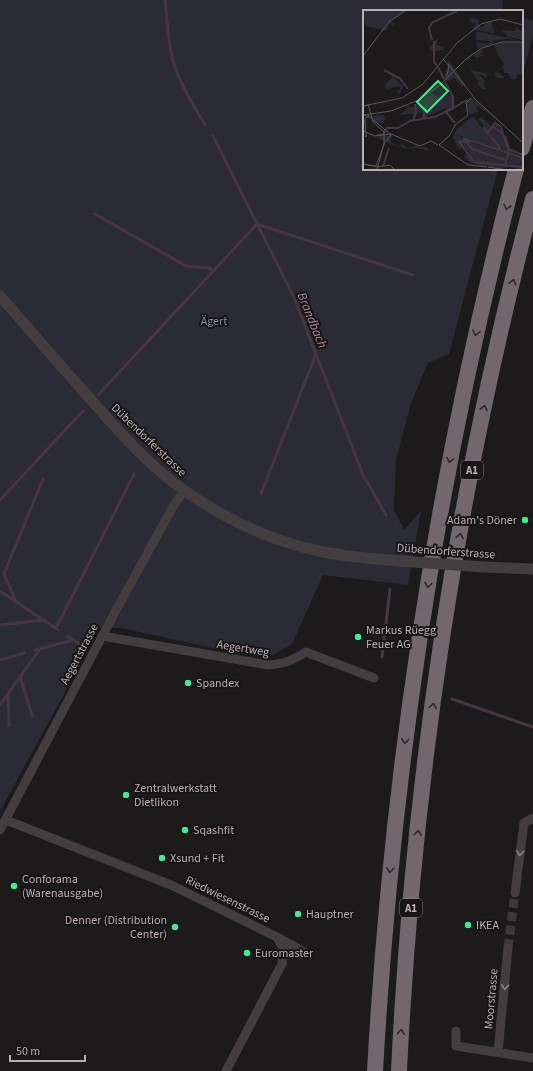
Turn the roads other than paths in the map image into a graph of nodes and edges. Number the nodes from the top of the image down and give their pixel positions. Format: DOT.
graph roads {
  1 [pos="533,108"];
  2 [pos="523,144"];
  3 [pos="516,170"];
  4 [pos="533,199"];
  5 [pos="0,296"];
  6 [pos="184,491"];
  7 [pos="533,569"];
  8 [pos="102,636"];
  9 [pos="374,678"];
  10 [pos="532,818"];
  11 [pos="6,820"];
  12 [pos="0,830"];
  13 [pos="515,893"];
  14 [pos="277,937"];
  15 [pos="508,948"];
  16 [pos="304,952"];
  17 [pos="456,1030"];
  18 [pos="498,1052"];
  19 [pos="533,1058"];
  20 [pos="226,1071"];
  21 [pos="375,1071"];
  22 [pos="399,1071"];
  1 -- 2 [label="highway"];
  3 -- 21 [label="highway, A1, one-way"];
  22 -- 4 [label="highway, A1, one-way"];
  5 -- 6 [label="street, Dübendorferstrasse"];
  6 -- 7 [label="street, Dübendorferstrasse, bridge"];
  6 -- 8 [label="street, Aegertstrasse"];
  8 -- 9 [label="street, Aegertweg"];
  8 -- 11 [label="street, Aegertstrasse"];
  10 -- 13 [label="street, one-way"];
  11 -- 12 [label="street, Aegertstrasse"];
  11 -- 14 [label="street, Riedwiesenstrasse"];
  14 -- 16 [label="street"];
  14 -- 20 [label="street, Riedwiesenstrasse"];
  15 -- 18 [label="street, Moorstrasse, one-way"];
  17 -- 18 [label="street"];
  18 -- 19 [label="street"];
}
